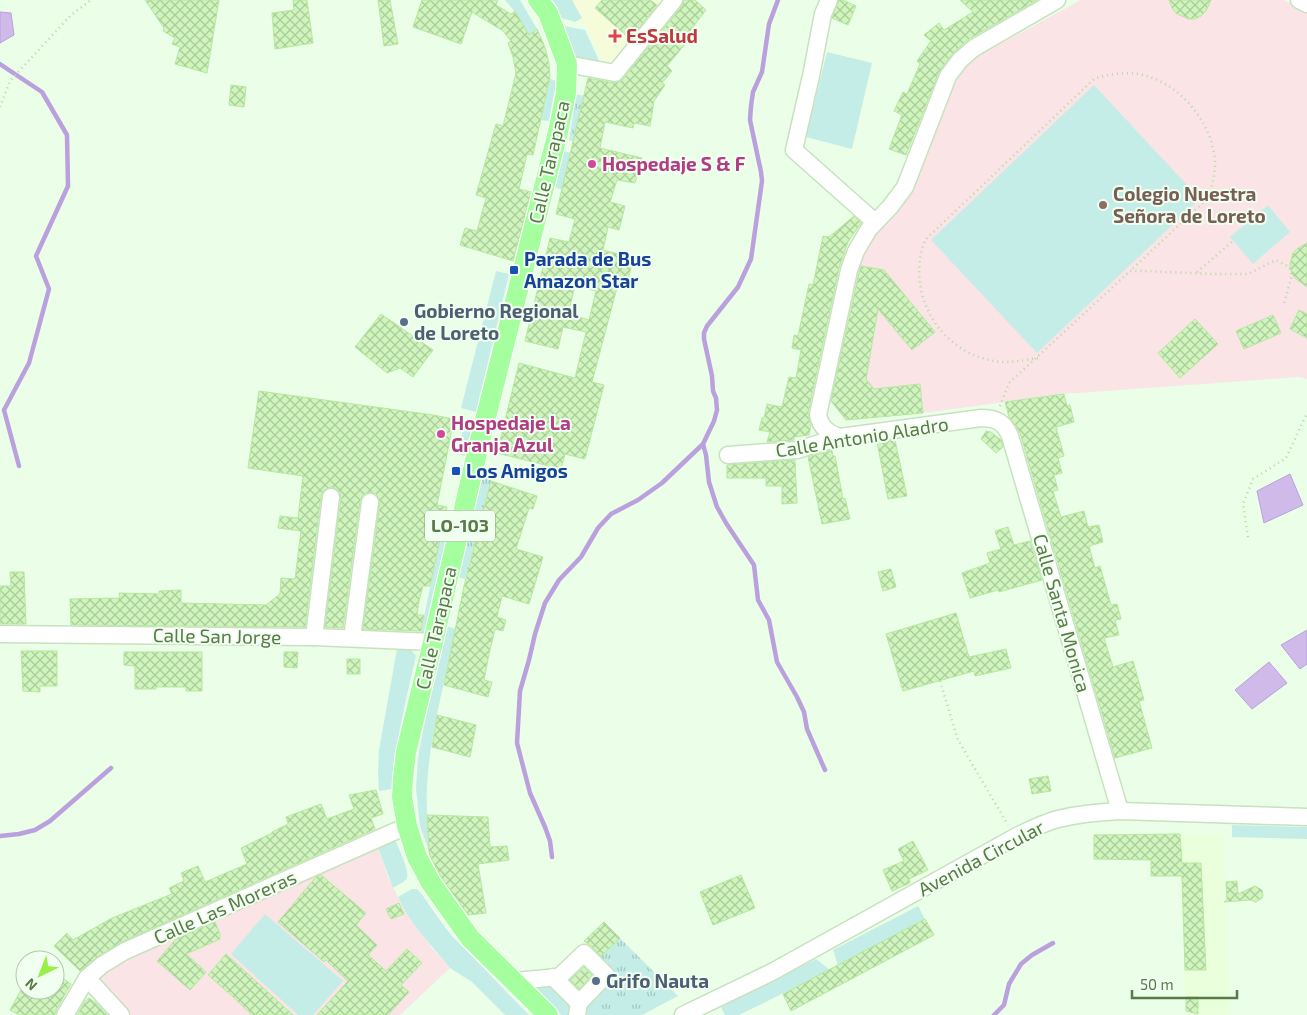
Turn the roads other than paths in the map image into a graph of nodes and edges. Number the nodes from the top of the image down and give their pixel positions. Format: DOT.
graph roads {
  1 [pos="538,0"];
  2 [pos="674,0"];
  3 [pos="829,0"];
  4 [pos="1057,0"];
  5 [pos="1299,0"];
  6 [pos="1307,4"];
  7 [pos="567,64"];
  8 [pos="875,222"];
  9 [pos="995,419"];
  10 [pos="840,436"];
  11 [pos="728,455"];
  12 [pos="331,497"];
  13 [pos="370,502"];
  14 [pos="0,634"];
  15 [pos="314,637"];
  16 [pos="352,638"];
  17 [pos="433,642"];
  18 [pos="1120,811"];
  19 [pos="1307,817"];
  20 [pos="407,826"];
  21 [pos="553,977"];
  22 [pos="87,978"];
  23 [pos="514,981"];
  24 [pos="578,1009"];
  25 [pos="65,1015"];
  26 [pos="120,1015"];
  27 [pos="548,1015"];
  28 [pos="683,1015"];
  1 -- 7 [label="main road, Calle Tarapaca / LO-103"];
  2 -- 7 [label="street"];
  3 -- 8 [label="street"];
  4 -- 8 [label="street"];
  5 -- 6 [label="street"];
  7 -- 17 [label="main road, Calle Tarapaca / LO-103"];
  8 -- 10 [label="street"];
  9 -- 10 [label="street, Calle Antonio Aladro"];
  9 -- 18 [label="street, Calle Santa Monica"];
  10 -- 11 [label="street, Calle Antonio Aladro"];
  12 -- 15 [label="street"];
  13 -- 16 [label="street"];
  14 -- 15 [label="street, Calle San Jorge"];
  15 -- 16 [label="street, Calle San Jorge"];
  16 -- 17 [label="street, Calle San Jorge"];
  17 -- 20 [label="main road, Calle Tarapaca / LO-103"];
  18 -- 19 [label="street, Avenida Circular"];
  18 -- 28 [label="street, Avenida Circular"];
  20 -- 22 [label="street, Calle Las Moreras"];
  20 -- 23 [label="main road, Calle Tarapaca / LO-103"];
  21 -- 23 [label="street"];
  21 -- 24 [label="street"];
  21 -- 24 [label="street"];
  22 -- 25 [label="street, Calle Las Moreras"];
  22 -- 26 [label="street"];
  23 -- 27 [label="main road, Calle Tarapaca / LO-103"];
}
